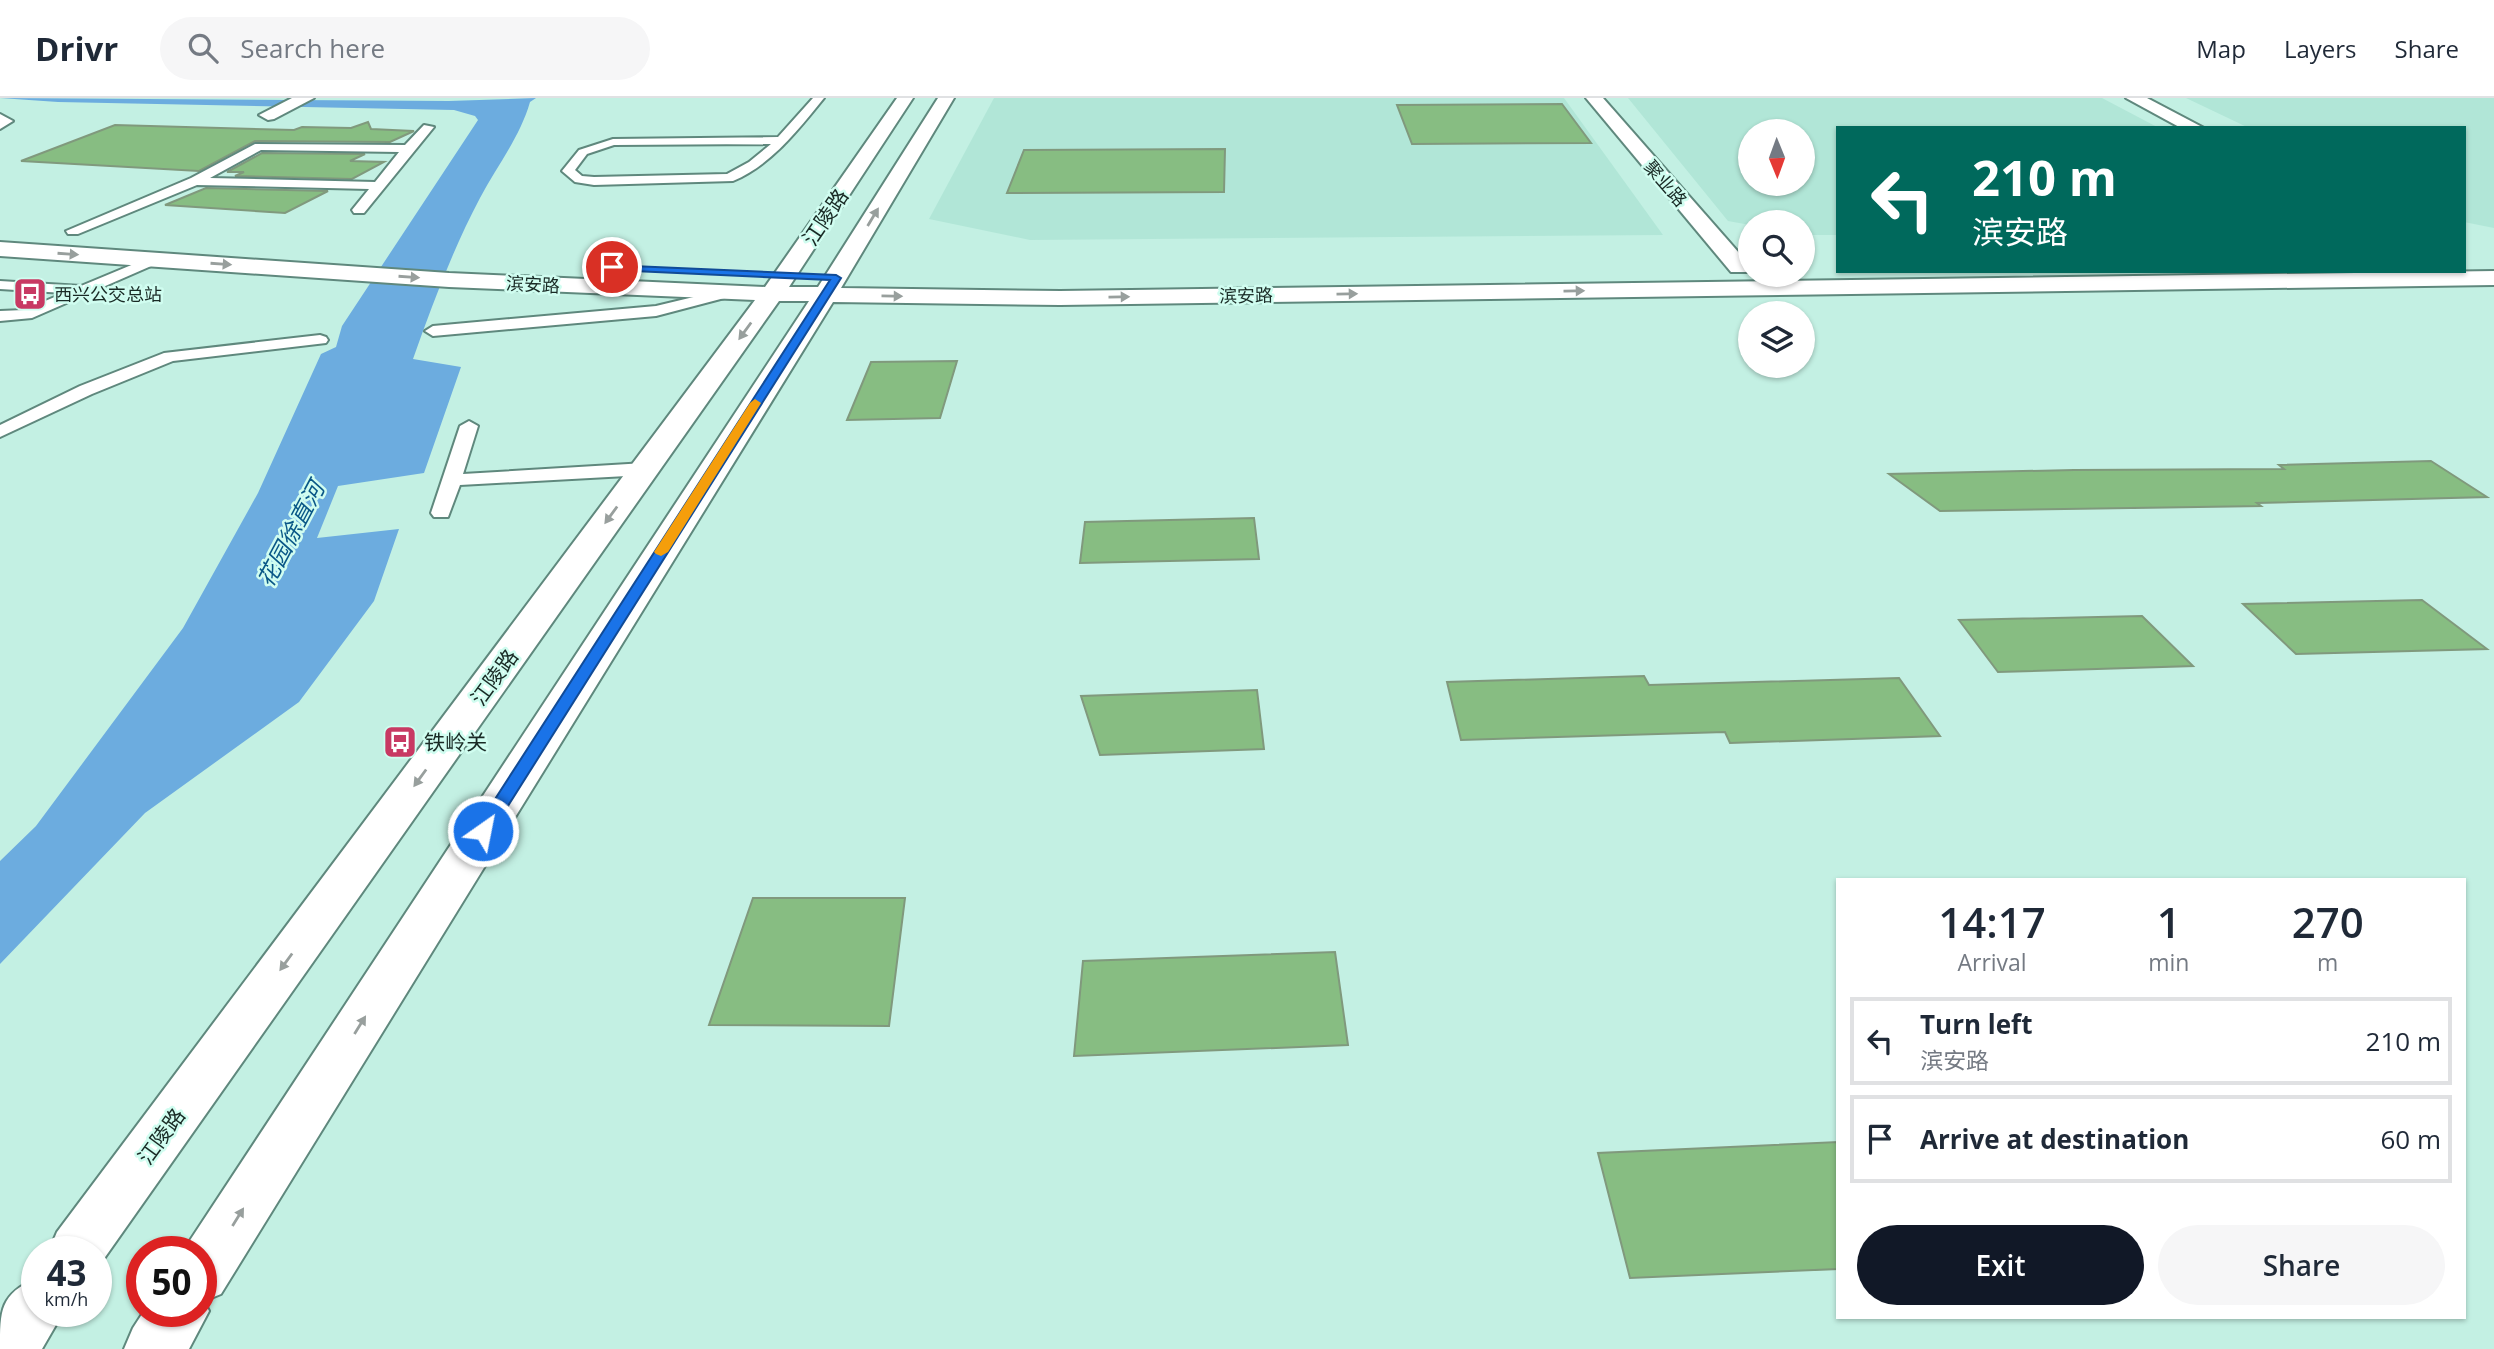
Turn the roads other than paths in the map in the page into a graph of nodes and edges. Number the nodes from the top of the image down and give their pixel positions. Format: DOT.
graph roads {
  1 [pos="306,98"];
  2 [pos="819,98"];
  3 [pos="905,98"];
  4 [pos="946,98"];
  5 [pos="1594,98"];
  6 [pos="2134,98"];
  7 [pos="268,115"];
  8 [pos="0,117"];
  9 [pos="0,126"];
  10 [pos="2191,126"];
  11 [pos="428,127"];
  12 [pos="778,140"];
  13 [pos="408,149"];
  14 [pos="195,181"];
  15 [pos="378,186"];
  16 [pos="359,210"];
  17 [pos="48,229"];
  18 [pos="72,231"];
  19 [pos="114,234"];
  20 [pos="0,249"];
  21 [pos="2494,258"];
  22 [pos="1738,259"];
  23 [pos="2466,259"];
  24 [pos="153,260"];
  25 [pos="2466,260"];
  26 [pos="544,263"];
  27 [pos="1815,266"];
  28 [pos="1836,266"];
  29 [pos="1738,267"];
  30 [pos="2494,276"];
  31 [pos="0,285"];
  32 [pos="779,285"];
  33 [pos="830,286"];
  34 [pos="83,290"];
  35 [pos="727,293"];
  36 [pos="0,300"];
  37 [pos="52,305"];
  38 [pos="0,316"];
  39 [pos="433,331"];
  40 [pos="320,340"];
  41 [pos="469,426"];
  42 [pos="0,432"];
  43 [pos="645,469"];
  44 [pos="452,480"];
  45 [pos="441,513"];
  46 [pos="87,1236"];
  47 [pos="217,1250"];
  48 [pos="21,1327"];
  49 [pos="168,1327"];
  50 [pos="5,1349"];
  51 [pos="154,1349"];
  1 -- 7 [label="main road"];
  2 -- 12 [label="lane"];
  3 -- 32 [label="main road, 江陵路"];
  33 -- 4 [label="main road, 江陵路, one-way"];
  5 -- 22 [label="main road, 聚业路"];
  6 -- 10 [label="main road"];
  8 -- 9 [label="lane"];
  11 -- 13 [label="lane"];
  12 -- 12 [label="lane"];
  13 -- 14 [label="lane"];
  13 -- 15 [label="lane"];
  14 -- 15 [label="lane"];
  14 -- 18 [label="lane"];
  15 -- 16 [label="lane"];
  17 -- 18 [label="main road"];
  18 -- 19 [label="main road"];
  20 -- 24 [label="main road, 滨安路, one-way"];
  21 -- 23 [label="main road"];
  24 -- 34 [label="lane"];
  24 -- 35 [label="main road, 滨安路, one-way"];
  25 -- 30 [label="main road"];
  26 -- 32 [label="main road, 滨安路"];
  27 -- 28 [label="main road"];
  29 -- 33 [label="main road, 滨安路"];
  33 -- 30 [label="main road, 滨安路, one-way"];
  31 -- 34 [label="lane"];
  32 -- 33 [label="main road, 滨安路"];
  32 -- 35 [label="main road, 滨安路"];
  32 -- 43 [label="main road, 江陵路, one-way"];
  47 -- 33 [label="main road, 江陵路, one-way"];
  34 -- 37 [label="lane"];
  35 -- 39 [label="lane"];
  36 -- 37 [label="lane"];
  37 -- 38 [label="lane"];
  40 -- 42 [label="lane"];
  41 -- 44 [label="lane"];
  43 -- 44 [label="lane"];
  43 -- 46 [label="main road, 江陵路, one-way"];
  44 -- 45 [label="lane"];
  48 -- 50 [label="main road"];
  49 -- 51 [label="main road"];
}
